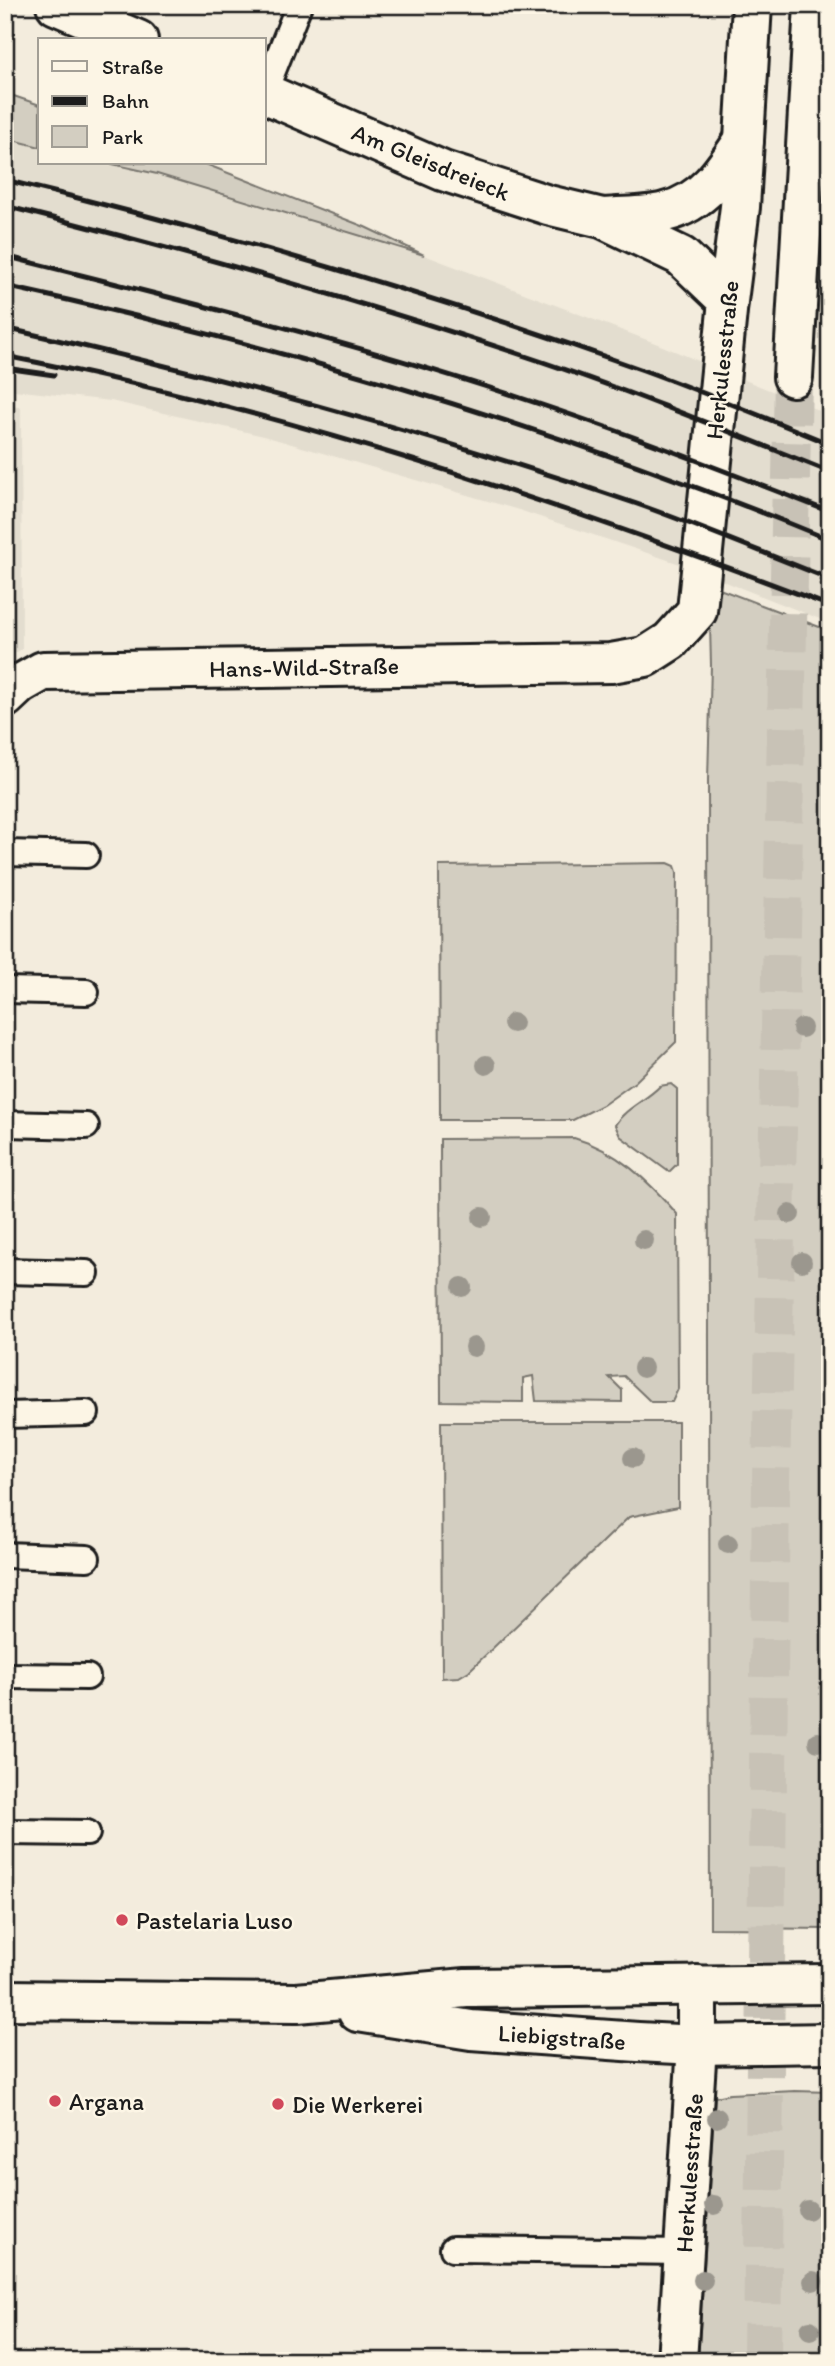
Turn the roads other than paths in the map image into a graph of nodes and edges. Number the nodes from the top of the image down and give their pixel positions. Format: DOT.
graph roads {
  1 [pos="56,5"];
  2 [pos="299,5"];
  3 [pos="752,5"];
  4 [pos="814,5"];
  5 [pos="133,38"];
  6 [pos="266,88"];
  7 [pos="266,94"];
  8 [pos="745,138"];
  9 [pos="602,218"];
  10 [pos="728,301"];
  11 [pos="793,377"];
  12 [pos="611,663"];
  13 [pos="5,698"];
  14 [pos="5,853"];
  15 [pos="86,855"];
  16 [pos="5,990"];
  17 [pos="86,992"];
  18 [pos="5,1124"];
  19 [pos="86,1126"];
  20 [pos="5,1272"];
  21 [pos="86,1273"];
  22 [pos="86,1413"];
  23 [pos="5,1415"];
  24 [pos="5,1555"];
  25 [pos="87,1558"];
  26 [pos="5,1676"];
  27 [pos="87,1677"];
  28 [pos="5,1832"];
  29 [pos="87,1833"];
  30 [pos="830,1984"];
  31 [pos="697,1985"];
  32 [pos="5,2000"];
  33 [pos="297,2003"];
  34 [pos="830,2043"];
  35 [pos="697,2045"];
  36 [pos="453,2249"];
  37 [pos="684,2252"];
  38 [pos="677,2361"];
  1 -- 5 [label="main road"];
  2 -- 6 [label="lane"];
  3 -- 8 [label="main road, Herkulesstraße"];
  4 -- 11 [label="main road"];
  7 -- 9 [label="main road, Am Gleisdreieck"];
  8 -- 9 [label="main road, Am Gleisdreieck"];
  8 -- 10 [label="main road, Herkulesstraße"];
  9 -- 10 [label="main road, Am Gleisdreieck"];
  10 -- 12 [label="main road, Herkulesstraße"];
  12 -- 13 [label="main road, Hans-Wild-Straße"];
  14 -- 15 [label="lane"];
  16 -- 17 [label="lane"];
  18 -- 19 [label="lane"];
  20 -- 21 [label="lane"];
  22 -- 23 [label="lane"];
  24 -- 25 [label="lane"];
  26 -- 27 [label="lane"];
  28 -- 29 [label="lane"];
  30 -- 31 [label="main road, Liebigstraße"];
  31 -- 33 [label="main road, Liebigstraße"];
  31 -- 35 [label="main road, Herkulesstraße"];
  32 -- 33 [label="main road, Liebigstraße"];
  33 -- 35 [label="main road, Liebigstraße"];
  34 -- 35 [label="main road, Liebigstraße"];
  35 -- 37 [label="main road, Herkulesstraße"];
  36 -- 37 [label="lane"];
  37 -- 38 [label="main road, Herkulesstraße"];
}
